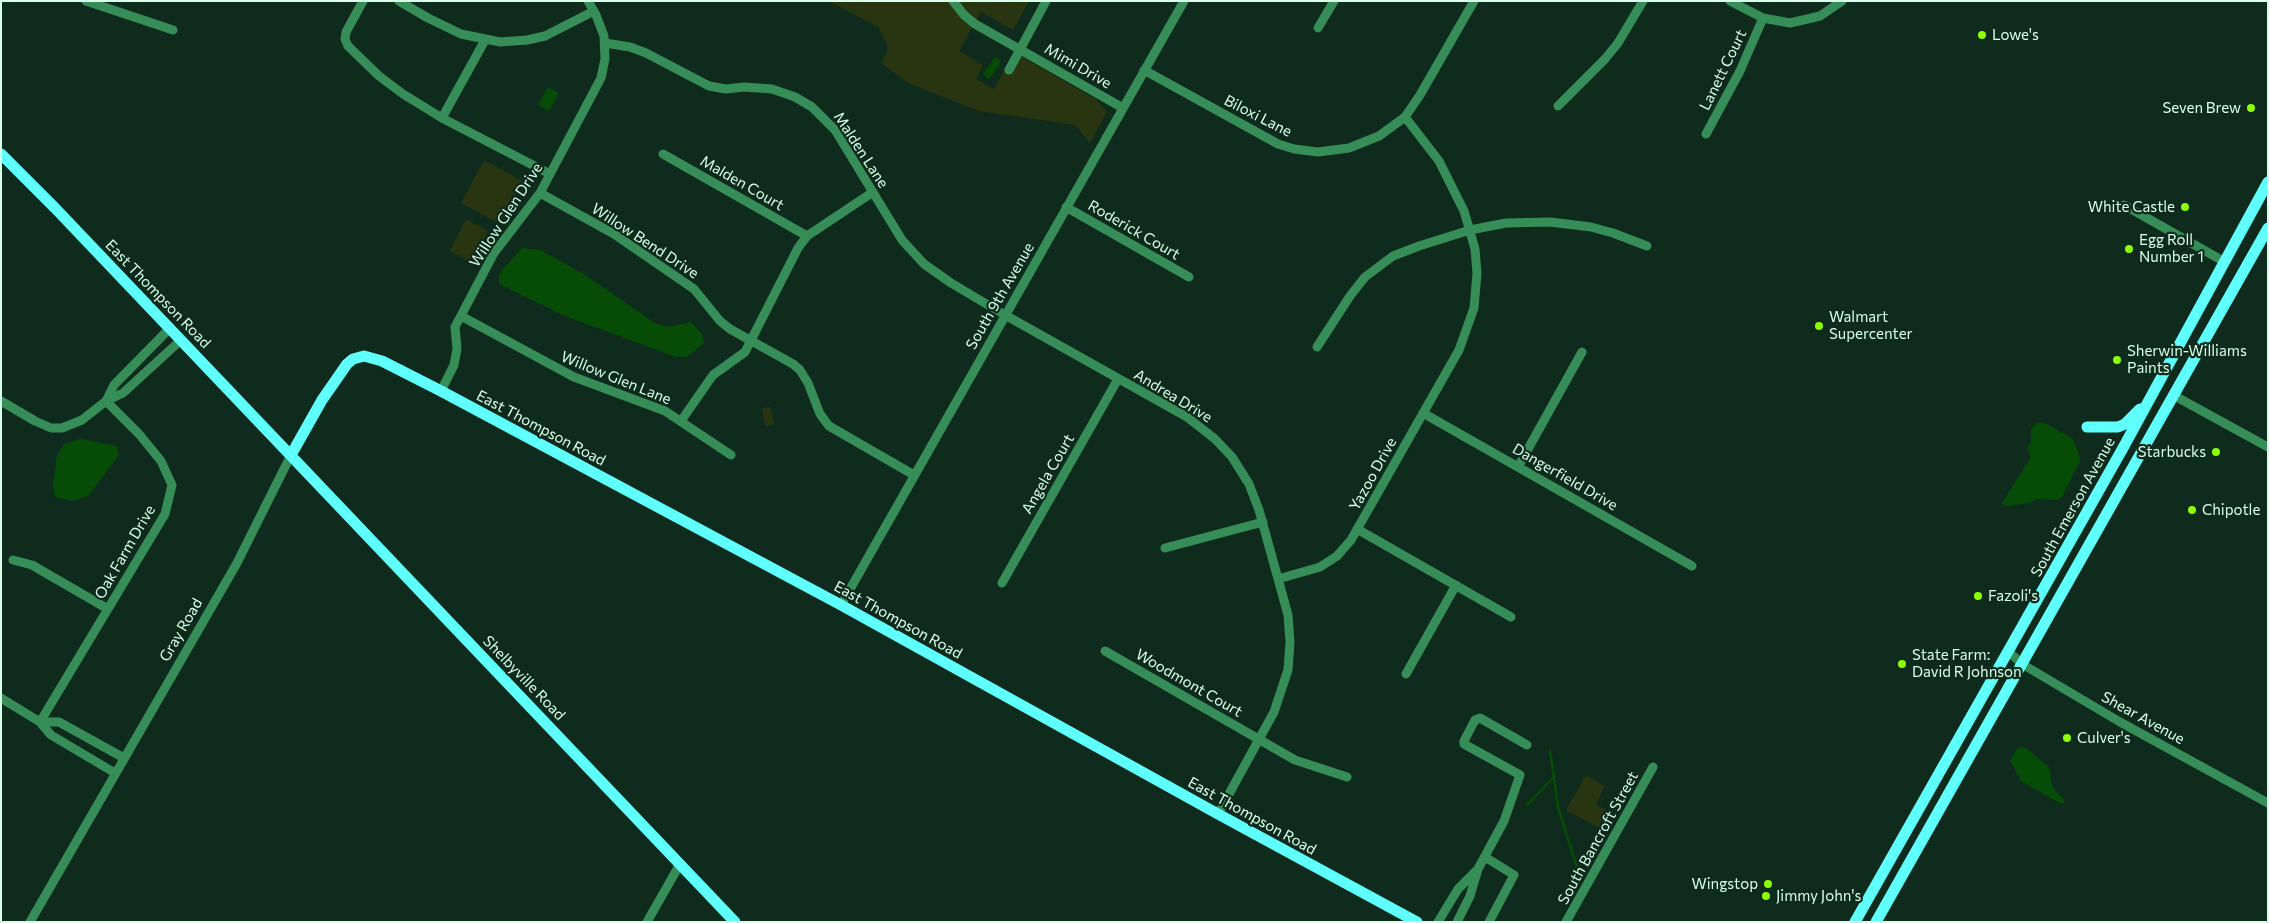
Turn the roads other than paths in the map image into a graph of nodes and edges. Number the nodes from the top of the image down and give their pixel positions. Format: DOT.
graph roads {
  1 [pos="86,1"];
  2 [pos="363,1"];
  3 [pos="399,1"];
  4 [pos="588,1"];
  5 [pos="953,1"];
  6 [pos="1046,1"];
  7 [pos="1184,1"];
  8 [pos="1334,1"];
  9 [pos="1474,1"];
  10 [pos="1643,1"];
  11 [pos="1730,1"];
  12 [pos="1842,1"];
  13 [pos="594,11"];
  14 [pos="1763,18"];
  15 [pos="1318,28"];
  16 [pos="174,30"];
  17 [pos="485,40"];
  18 [pos="605,43"];
  19 [pos="1020,49"];
  20 [pos="1009,70"];
  21 [pos="1144,70"];
  22 [pos="1558,106"];
  23 [pos="1123,108"];
  24 [pos="1404,117"];
  25 [pos="442,118"];
  26 [pos="1706,134"];
  27 [pos="1,154"];
  28 [pos="663,154"];
  29 [pos="550,174"];
  30 [pos="2268,183"];
  31 [pos="873,192"];
  32 [pos="540,193"];
  33 [pos="2124,205"];
  34 [pos="1066,207"];
  35 [pos="2268,228"];
  36 [pos="1470,230"];
  37 [pos="807,236"];
  38 [pos="1647,246"];
  39 [pos="2223,261"];
  40 [pos="1189,277"];
  41 [pos="1005,315"];
  42 [pos="461,316"];
  43 [pos="170,328"];
  44 [pos="181,340"];
  45 [pos="751,341"];
  46 [pos="1317,347"];
  47 [pos="1582,352"];
  48 [pos="359,357"];
  49 [pos="1118,378"];
  50 [pos="441,391"];
  51 [pos="2173,395"];
  52 [pos="2149,400"];
  53 [pos="106,401"];
  54 [pos="1,402"];
  55 [pos="1423,413"];
  56 [pos="681,420"];
  57 [pos="2087,427"];
  58 [pos="2268,447"];
  59 [pos="291,455"];
  60 [pos="732,456"];
  61 [pos="1518,466"];
  62 [pos="914,475"];
  63 [pos="1263,522"];
  64 [pos="1358,529"];
  65 [pos="1165,548"];
  66 [pos="13,560"];
  67 [pos="1692,566"];
  68 [pos="1278,579"];
  69 [pos="1002,583"];
  70 [pos="1456,585"];
  71 [pos="841,605"];
  72 [pos="108,609"];
  73 [pos="1511,617"];
  74 [pos="1105,651"];
  75 [pos="2008,651"];
  76 [pos="2022,664"];
  77 [pos="1406,674"];
  78 [pos="1,698"];
  79 [pos="40,722"];
  80 [pos="1259,739"];
  81 [pos="1527,745"];
  82 [pos="124,758"];
  83 [pos="1653,768"];
  84 [pos="115,773"];
  85 [pos="1347,777"];
  86 [pos="2268,803"];
  87 [pos="1218,814"];
  88 [pos="1485,857"];
  89 [pos="680,864"];
  90 [pos="1478,869"];
  91 [pos="30,922"];
  92 [pos="647,922"];
  93 [pos="735,922"];
  94 [pos="1417,922"];
  95 [pos="1438,922"];
  96 [pos="1457,922"];
  97 [pos="1489,922"];
  98 [pos="1566,922"];
  99 [pos="1855,922"];
  100 [pos="1876,922"];
  1 -- 16 [label="street"];
  2 -- 25 [label="street"];
  3 -- 17 [label="street"];
  4 -- 13 [label="street, Willow Glen Drive"];
  5 -- 19 [label="street"];
  6 -- 19 [label="street, Mimi Drive"];
  7 -- 21 [label="street, South 9th Avenue"];
  8 -- 15 [label="street"];
  9 -- 24 [label="street, Biloxi Lane"];
  10 -- 22 [label="street"];
  11 -- 14 [label="street"];
  12 -- 14 [label="street"];
  13 -- 17 [label="street"];
  13 -- 18 [label="street, Willow Glen Drive"];
  14 -- 26 [label="street, Lanett Court"];
  17 -- 25 [label="street"];
  18 -- 29 [label="street, Willow Glen Drive"];
  18 -- 31 [label="street, Malden Lane"];
  19 -- 20 [label="street, Mimi Drive"];
  19 -- 23 [label="street, Mimi Drive"];
  21 -- 23 [label="street, South 9th Avenue"];
  21 -- 24 [label="street, Biloxi Lane"];
  23 -- 34 [label="street, South 9th Avenue"];
  24 -- 36 [label="street, Yazoo Drive"];
  25 -- 29 [label="street"];
  27 -- 43 [label="main road, East Thompson Road"];
  28 -- 37 [label="street, Malden Court"];
  29 -- 32 [label="street, Willow Glen Drive"];
  30 -- 39 [label="main road, South Emerson Avenue"];
  31 -- 37 [label="street"];
  31 -- 41 [label="street, Malden Lane"];
  32 -- 42 [label="street, Willow Glen Drive"];
  32 -- 45 [label="street, Willow Bend Drive"];
  33 -- 39 [label="street"];
  34 -- 40 [label="street, Roderick Court"];
  34 -- 41 [label="street, South 9th Avenue"];
  35 -- 51 [label="main road, South Emerson Avenue"];
  36 -- 38 [label="street"];
  36 -- 46 [label="street"];
  36 -- 55 [label="street, Yazoo Drive"];
  37 -- 45 [label="street"];
  39 -- 52 [label="main road, South Emerson Avenue"];
  41 -- 49 [label="street, Andrea Drive"];
  41 -- 62 [label="street, South 9th Avenue"];
  42 -- 50 [label="street, Willow Glen Drive"];
  42 -- 56 [label="street, Willow Glen Lane"];
  43 -- 44 [label="main road, East Thompson Road"];
  43 -- 53 [label="street"];
  44 -- 53 [label="street"];
  44 -- 59 [label="main road, East Thompson Road"];
  45 -- 56 [label="street"];
  45 -- 62 [label="street, Willow Bend Drive"];
  47 -- 61 [label="street"];
  48 -- 50 [label="main road, East Thompson Road"];
  48 -- 59 [label="main road, Gray Road"];
  49 -- 63 [label="street, Andrea Drive"];
  49 -- 69 [label="street, Angela Court"];
  50 -- 71 [label="main road, East Thompson Road"];
  51 -- 58 [label="street"];
  51 -- 76 [label="main road, South Emerson Avenue"];
  52 -- 57 [label="main road"];
  52 -- 75 [label="main road, South Emerson Avenue"];
  53 -- 54 [label="street"];
  53 -- 72 [label="street, Oak Farm Drive"];
  55 -- 61 [label="street, Dangerfield Drive"];
  55 -- 64 [label="street, Yazoo Drive"];
  56 -- 60 [label="street, Willow Glen Lane"];
  59 -- 82 [label="street, Gray Road"];
  59 -- 89 [label="main road, Shelbyville Road"];
  61 -- 67 [label="street, Dangerfield Drive"];
  62 -- 71 [label="street, South 9th Avenue"];
  63 -- 65 [label="street"];
  63 -- 68 [label="street, Andrea Drive"];
  64 -- 68 [label="street, Yazoo Drive"];
  64 -- 70 [label="street"];
  66 -- 72 [label="street"];
  68 -- 80 [label="street"];
  70 -- 73 [label="street"];
  70 -- 77 [label="street"];
  71 -- 87 [label="main road, East Thompson Road"];
  72 -- 79 [label="street, Oak Farm Drive"];
  74 -- 80 [label="street, Woodmont Court"];
  75 -- 76 [label="street, Shear Avenue"];
  75 -- 99 [label="main road, South Emerson Avenue"];
  76 -- 86 [label="street, Shear Avenue"];
  76 -- 100 [label="main road, South Emerson Avenue"];
  78 -- 79 [label="street"];
  79 -- 82 [label="street"];
  79 -- 84 [label="street"];
  80 -- 85 [label="street, Woodmont Court"];
  80 -- 87 [label="street"];
  81 -- 88 [label="street"];
  82 -- 84 [label="street, Gray Road"];
  83 -- 98 [label="street, South Bancroft Street"];
  84 -- 91 [label="street, Gray Road"];
  87 -- 94 [label="main road, East Thompson Road"];
  88 -- 90 [label="street"];
  88 -- 97 [label="street"];
  89 -- 92 [label="street"];
  89 -- 93 [label="main road, Shelbyville Road"];
  90 -- 95 [label="street"];
  90 -- 96 [label="street"];
}
